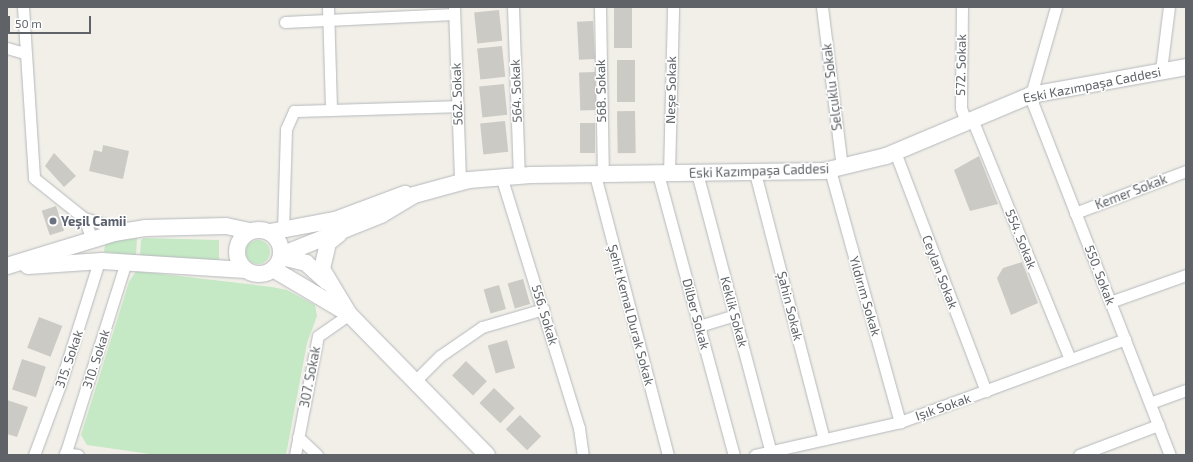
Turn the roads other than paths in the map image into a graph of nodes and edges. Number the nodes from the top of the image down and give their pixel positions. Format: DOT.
graph roads {
  1 [pos="23,7"];
  2 [pos="328,7"];
  3 [pos="512,7"];
  4 [pos="600,7"];
  5 [pos="673,7"];
  6 [pos="822,7"];
  7 [pos="962,7"];
  8 [pos="1056,7"];
  9 [pos="1169,7"];
  10 [pos="454,10"];
  11 [pos="328,19"];
  12 [pos="285,22"];
  13 [pos="7,48"];
  14 [pos="25,53"];
  15 [pos="1186,67"];
  16 [pos="1161,70"];
  17 [pos="1031,95"];
  18 [pos="458,106"];
  19 [pos="331,110"];
  20 [pos="969,121"];
  21 [pos="895,152"];
  22 [pos="836,168"];
  23 [pos="1186,171"];
  24 [pos="755,173"];
  25 [pos="599,174"];
  26 [pos="663,174"];
  27 [pos="697,174"];
  28 [pos="501,176"];
  29 [pos="519,176"];
  30 [pos="460,181"];
  31 [pos="414,195"];
  32 [pos="1076,213"];
  33 [pos="84,218"];
  34 [pos="283,230"];
  35 [pos="343,230"];
  36 [pos="126,231"];
  37 [pos="249,231"];
  38 [pos="92,240"];
  39 [pos="99,261"];
  40 [pos="278,261"];
  41 [pos="126,262"];
  42 [pos="7,266"];
  43 [pos="246,270"];
  44 [pos="1186,275"];
  45 [pos="327,282"];
  46 [pos="1110,302"];
  47 [pos="543,309"];
  48 [pos="349,314"];
  49 [pos="734,315"];
  50 [pos="699,326"];
  51 [pos="1125,339"];
  52 [pos="1070,359"];
  53 [pos="415,381"];
  54 [pos="1186,390"];
  55 [pos="986,391"];
  56 [pos="1150,403"];
  57 [pos="900,422"];
  58 [pos="1158,425"];
  59 [pos="298,437"];
  60 [pos="824,439"];
  61 [pos="770,450"];
  62 [pos="65,454"];
  63 [pos="34,455"];
  64 [pos="78,455"];
  65 [pos="295,455"];
  66 [pos="317,455"];
  67 [pos="487,455"];
  68 [pos="583,455"];
  69 [pos="668,455"];
  70 [pos="734,455"];
  71 [pos="755,455"];
  72 [pos="1079,455"];
  73 [pos="1170,455"];
  1 -- 14 [label="street"];
  2 -- 11 [label="street"];
  3 -- 29 [label="street, 564. Sokak"];
  4 -- 25 [label="street, 568. Sokak"];
  5 -- 26 [label="street, Neşe Sokak"];
  6 -- 22 [label="street, Selçuklu Sokak"];
  7 -- 20 [label="street, 572. Sokak"];
  8 -- 17 [label="street"];
  9 -- 16 [label="street"];
  10 -- 11 [label="street"];
  10 -- 18 [label="street, 562. Sokak"];
  11 -- 12 [label="street"];
  11 -- 19 [label="street"];
  13 -- 14 [label="street"];
  14 -- 33 [label="street"];
  15 -- 16 [label="main road, Eski Kazımpaşa Caddesi"];
  16 -- 17 [label="main road, Eski Kazımpaşa Caddesi"];
  17 -- 20 [label="main road, Eski Kazımpaşa Caddesi"];
  17 -- 32 [label="street, 550. Sokak"];
  18 -- 19 [label="street"];
  18 -- 30 [label="street, 562. Sokak"];
  19 -- 34 [label="street"];
  20 -- 21 [label="main road, Eski Kazımpaşa Caddesi"];
  20 -- 52 [label="street, 554. Sokak"];
  21 -- 22 [label="main road, Eski Kazımpaşa Caddesi"];
  21 -- 55 [label="street, Ceylan Sokak"];
  22 -- 24 [label="main road, Eski Kazımpaşa Caddesi"];
  22 -- 57 [label="street, Yıldırım Sokak"];
  23 -- 32 [label="street, Kemer Sokak"];
  24 -- 27 [label="main road, Eski Kazımpaşa Caddesi"];
  24 -- 60 [label="street, Şahin Sokak"];
  25 -- 26 [label="main road, Eski Kazımpaşa Caddesi"];
  25 -- 29 [label="main road, Eski Kazımpaşa Caddesi"];
  25 -- 69 [label="street, Şehit Kemal Durak Sokak"];
  26 -- 27 [label="main road, Eski Kazımpaşa Caddesi"];
  26 -- 50 [label="street, Dilber Sokak"];
  27 -- 49 [label="street, Keklik Sokak"];
  28 -- 29 [label="main road, Eski Kazımpaşa Caddesi"];
  28 -- 30 [label="main road, Eski Kazımpaşa Caddesi"];
  28 -- 47 [label="street, 556. Sokak"];
  30 -- 31 [label="main road, Eski Kazımpaşa Caddesi"];
  31 -- 34 [label="main road, Eski Kazımpaşa Caddesi"];
  31 -- 35 [label="main road, Eski Kazımpaşa Caddesi"];
  32 -- 46 [label="street, 550. Sokak"];
  33 -- 36 [label="street"];
  33 -- 38 [label="street"];
  34 -- 37 [label="main road, Eski Kazımpaşa Caddesi"];
  34 -- 40 [label="main road"];
  35 -- 40 [label="main road, Eski Kazımpaşa Caddesi"];
  35 -- 45 [label="main road"];
  36 -- 37 [label="main road, Eski Kazımpaşa Caddesi"];
  36 -- 38 [label="main road, Eski Kazımpaşa Caddesi"];
  37 -- 43 [label="main road"];
  38 -- 39 [label="main road"];
  38 -- 42 [label="main road, Eski Kazımpaşa Caddesi"];
  39 -- 41 [label="main road"];
  39 -- 42 [label="main road"];
  39 -- 63 [label="street, 315. Sokak"];
  40 -- 43 [label="main road"];
  40 -- 45 [label="main road"];
  40 -- 48 [label="main road"];
  41 -- 43 [label="main road"];
  41 -- 62 [label="street, 310. Sokak"];
  44 -- 46 [label="street"];
  45 -- 48 [label="main road"];
  46 -- 51 [label="street, 550. Sokak"];
  47 -- 53 [label="street"];
  47 -- 68 [label="street, 556. Sokak"];
  48 -- 53 [label="main road"];
  48 -- 59 [label="street, 307. Sokak"];
  49 -- 50 [label="street"];
  49 -- 61 [label="street, Keklik Sokak"];
  50 -- 70 [label="street, Dilber Sokak"];
  51 -- 52 [label="street, Işık Sokak"];
  51 -- 56 [label="street, 550. Sokak"];
  52 -- 55 [label="street, Işık Sokak"];
  53 -- 67 [label="main road"];
  54 -- 56 [label="street"];
  55 -- 57 [label="street, Işık Sokak"];
  56 -- 58 [label="street, 550. Sokak"];
  57 -- 60 [label="street, Işık Sokak"];
  58 -- 72 [label="street"];
  58 -- 73 [label="street, 550. Sokak"];
  59 -- 65 [label="street, 307. Sokak"];
  59 -- 66 [label="street"];
  60 -- 61 [label="street, Işık Sokak"];
  61 -- 71 [label="street, Işık Sokak"];
  62 -- 64 [label="street"];
}
